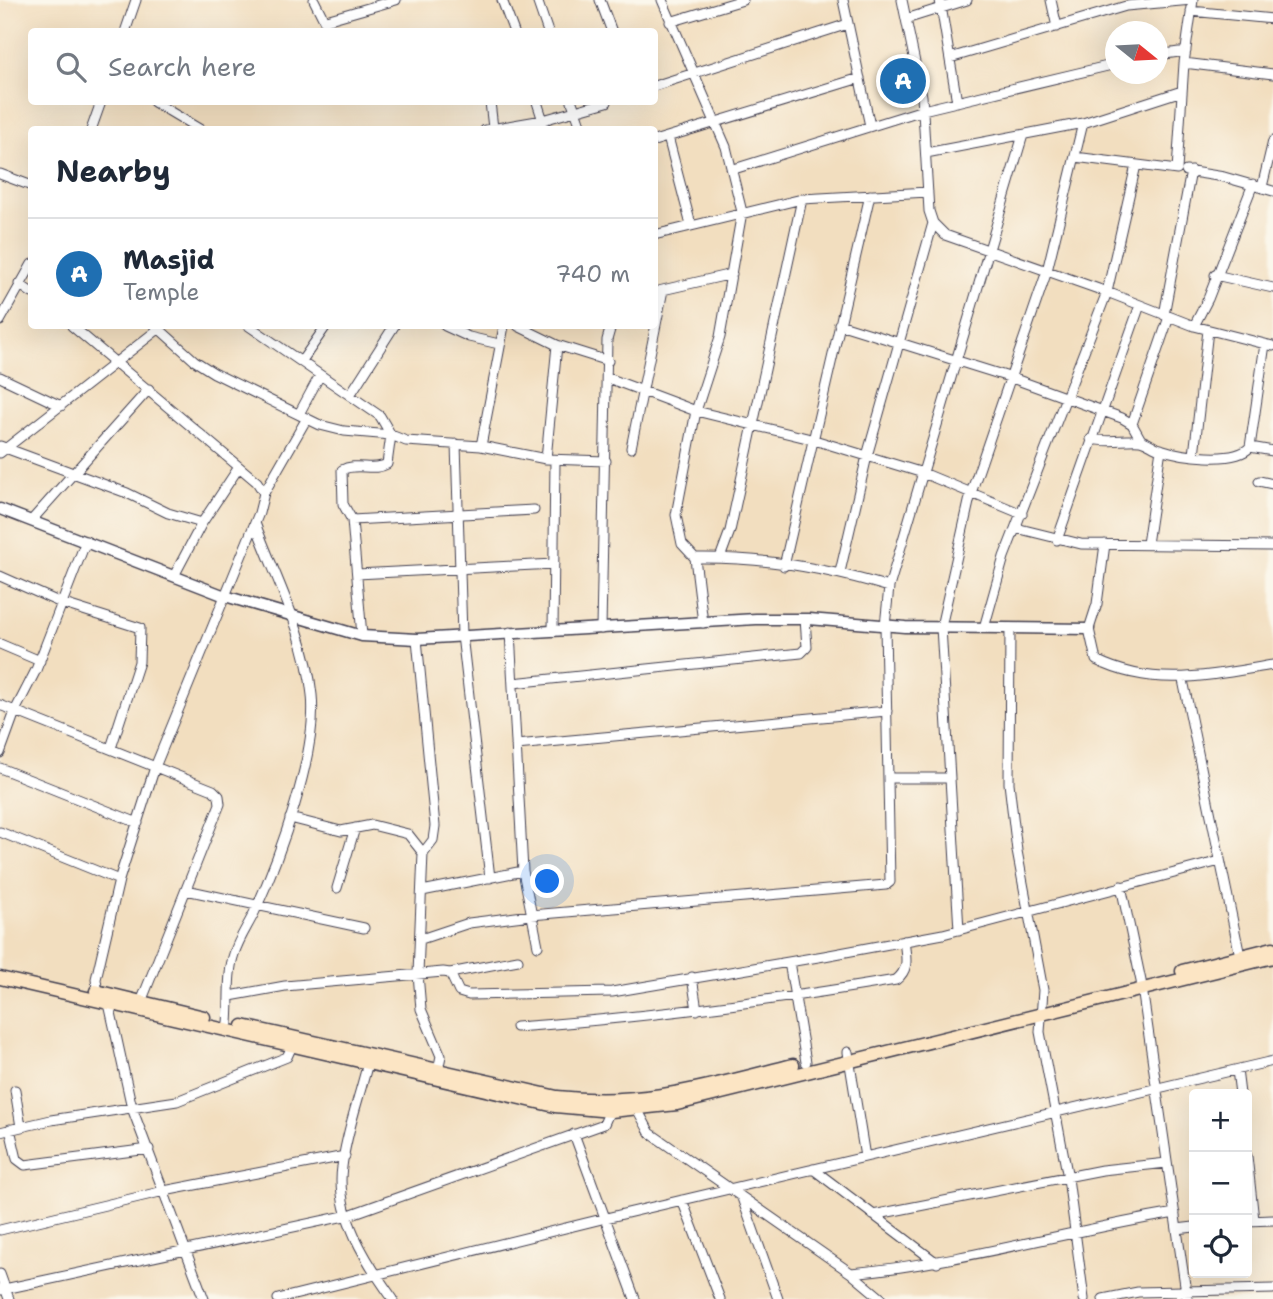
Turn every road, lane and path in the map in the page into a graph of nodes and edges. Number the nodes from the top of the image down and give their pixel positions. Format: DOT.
graph roads {
  1 [pos="136,0"];
  2 [pos="314,0"];
  3 [pos="396,0"];
  4 [pos="502,0"];
  5 [pos="537,0"];
  6 [pos="600,0"];
  7 [pos="662,0"];
  8 [pos="743,0"];
  9 [pos="843,0"];
  10 [pos="902,0"];
  11 [pos="967,0"];
  12 [pos="1051,0"];
  13 [pos="1193,0"];
  14 [pos="941,4"];
  15 [pos="1192,11"];
  16 [pos="906,19"];
  17 [pos="1273,19"];
  18 [pos="326,20"];
  19 [pos="670,22"];
  20 [pos="848,24"];
  21 [pos="1057,27"];
  22 [pos="126,28"];
  23 [pos="329,28"];
  24 [pos="512,28"];
  25 [pos="547,28"];
  26 [pos="610,28"];
  27 [pos="1186,51"];
  28 [pos="1168,53"];
  29 [pos="950,58"];
  30 [pos="1184,63"];
  31 [pos="1105,66"];
  32 [pos="692,73"];
  33 [pos="1273,74"];
  34 [pos="860,78"];
  35 [pos="658,85"];
  36 [pos="1182,91"];
  37 [pos="957,102"];
  38 [pos="100,105"];
  39 [pos="159,105"];
  40 [pos="490,105"];
  41 [pos="538,105"];
  42 [pos="573,105"];
  43 [pos="598,105"];
  44 [pos="923,110"];
  45 [pos="576,112"];
  46 [pos="1083,123"];
  47 [pos="714,124"];
  48 [pos="545,125"];
  49 [pos="92,126"];
  50 [pos="194,126"];
  51 [pos="489,126"];
  52 [pos="581,126"];
  53 [pos="870,126"];
  54 [pos="1023,135"];
  55 [pos="668,137"];
  56 [pos="658,140"];
  57 [pos="1273,141"];
  58 [pos="926,153"];
  59 [pos="1075,157"];
  60 [pos="1136,164"];
  61 [pos="734,169"];
  62 [pos="1177,170"];
  63 [pos="1191,171"];
  64 [pos="0,174"];
  65 [pos="28,184"];
  66 [pos="1257,186"];
  67 [pos="1273,191"];
  68 [pos="928,192"];
  69 [pos="870,195"];
  70 [pos="802,199"];
  71 [pos="742,212"];
  72 [pos="933,223"];
  73 [pos="691,225"];
  74 [pos="658,234"];
  75 [pos="988,250"];
  76 [pos="28,270"];
  77 [pos="1047,271"];
  78 [pos="732,274"];
  79 [pos="1215,275"];
  80 [pos="19,284"];
  81 [pos="1273,288"];
  82 [pos="28,290"];
  83 [pos="659,291"];
  84 [pos="1107,292"];
  85 [pos="1140,305"];
  86 [pos="1167,316"];
  87 [pos="0,321"];
  88 [pos="839,324"];
  89 [pos="1194,326"];
  90 [pos="76,329"];
  91 [pos="157,329"];
  92 [pos="161,329"];
  93 [pos="256,329"];
  94 [pos="324,329"];
  95 [pos="392,329"];
  96 [pos="452,329"];
  97 [pos="503,329"];
  98 [pos="524,329"];
  99 [pos="611,329"];
  100 [pos="653,329"];
  101 [pos="1208,330"];
  102 [pos="899,343"];
  103 [pos="499,344"];
  104 [pos="556,345"];
  105 [pos="1269,345"];
  106 [pos="608,361"];
  107 [pos="301,362"];
  108 [pos="956,362"];
  109 [pos="119,363"];
  110 [pos="320,375"];
  111 [pos="0,377"];
  112 [pos="608,378"];
  113 [pos="1012,378"];
  114 [pos="149,389"];
  115 [pos="644,392"];
  116 [pos="349,395"];
  117 [pos="1067,400"];
  118 [pos="61,406"];
  119 [pos="1100,410"];
  120 [pos="695,411"];
  121 [pos="303,416"];
  122 [pos="1132,424"];
  123 [pos="753,425"];
  124 [pos="391,435"];
  125 [pos="811,439"];
  126 [pos="1091,439"];
  127 [pos="1141,440"];
  128 [pos="456,444"];
  129 [pos="481,446"];
  130 [pos="1250,447"];
  131 [pos="631,448"];
  132 [pos="2,449"];
  133 [pos="1161,449"];
  134 [pos="1273,450"];
  135 [pos="1194,455"];
  136 [pos="867,456"];
  137 [pos="550,460"];
  138 [pos="606,461"];
  139 [pos="239,467"];
  140 [pos="74,473"];
  141 [pos="923,473"];
  142 [pos="1259,481"];
  143 [pos="1273,484"];
  144 [pos="264,493"];
  145 [pos="971,493"];
  146 [pos="0,509"];
  147 [pos="534,510"];
  148 [pos="1022,514"];
  149 [pos="457,516"];
  150 [pos="352,520"];
  151 [pos="32,522"];
  152 [pos="202,523"];
  153 [pos="255,523"];
  154 [pos="1016,528"];
  155 [pos="1057,540"];
  156 [pos="86,541"];
  157 [pos="1105,544"];
  158 [pos="1147,544"];
  159 [pos="1273,546"];
  160 [pos="695,558"];
  161 [pos="720,558"];
  162 [pos="554,564"];
  163 [pos="785,566"];
  164 [pos="458,569"];
  165 [pos="840,572"];
  166 [pos="357,574"];
  167 [pos="0,576"];
  168 [pos="174,576"];
  169 [pos="889,587"];
  170 [pos="225,596"];
  171 [pos="61,603"];
  172 [pos="293,616"];
  173 [pos="805,619"];
  174 [pos="703,623"];
  175 [pos="885,626"];
  176 [pos="941,627"];
  177 [pos="984,628"];
  178 [pos="1010,628"];
  179 [pos="601,629"];
  180 [pos="1089,629"];
  181 [pos="553,631"];
  182 [pos="510,632"];
  183 [pos="462,635"];
  184 [pos="362,636"];
  185 [pos="417,639"];
  186 [pos="0,644"];
  187 [pos="40,661"];
  188 [pos="1273,665"];
  189 [pos="1183,680"];
  190 [pos="513,683"];
  191 [pos="0,705"];
  192 [pos="16,709"];
  193 [pos="887,710"];
  194 [pos="516,744"];
  195 [pos="111,748"];
  196 [pos="0,753"];
  197 [pos="155,767"];
  198 [pos="0,768"];
  199 [pos="888,778"];
  200 [pos="949,778"];
  201 [pos="290,818"];
  202 [pos="138,823"];
  203 [pos="355,828"];
  204 [pos="0,832"];
  205 [pos="423,853"];
  206 [pos="1220,861"];
  207 [pos="523,871"];
  208 [pos="490,878"];
  209 [pos="119,880"];
  210 [pos="1121,886"];
  211 [pos="337,888"];
  212 [pos="186,890"];
  213 [pos="422,891"];
  214 [pos="258,904"];
  215 [pos="1028,911"];
  216 [pos="531,915"];
  217 [pos="364,928"];
  218 [pos="959,930"];
  219 [pos="421,939"];
  220 [pos="904,941"];
  221 [pos="538,946"];
  222 [pos="1273,948"];
  223 [pos="1240,956"];
  224 [pos="1273,957"];
  225 [pos="517,960"];
  226 [pos="789,962"];
  227 [pos="0,970"];
  228 [pos="450,973"];
  229 [pos="418,974"];
  230 [pos="692,977"];
  231 [pos="0,978"];
  232 [pos="1142,985"];
  233 [pos="230,996"];
  234 [pos="103,997"];
  235 [pos="794,997"];
  236 [pos="141,1002"];
  237 [pos="697,1010"];
  238 [pos="1041,1010"];
  239 [pos="228,1023"];
  240 [pos="516,1027"];
  241 [pos="292,1046"];
  242 [pos="849,1056"];
  243 [pos="369,1059"];
  244 [pos="1273,1061"];
  245 [pos="806,1062"];
  246 [pos="439,1070"];
  247 [pos="1237,1070"];
  248 [pos="1156,1088"];
  249 [pos="1239,1089"];
  250 [pos="15,1090"];
  251 [pos="635,1105"];
  252 [pos="612,1106"];
  253 [pos="132,1108"];
  254 [pos="1055,1112"];
  255 [pos="21,1127"];
  256 [pos="5,1130"];
  257 [pos="574,1134"];
  258 [pos="149,1150"];
  259 [pos="345,1156"];
  260 [pos="865,1157"];
  261 [pos="1167,1163"];
  262 [pos="813,1169"];
  263 [pos="1068,1178"];
  264 [pos="729,1189"];
  265 [pos="164,1191"];
  266 [pos="742,1198"];
  267 [pos="682,1200"];
  268 [pos="1175,1213"];
  269 [pos="873,1214"];
  270 [pos="349,1216"];
  271 [pos="606,1218"];
  272 [pos="1252,1220"];
  273 [pos="1273,1220"];
  274 [pos="1189,1228"];
  275 [pos="1177,1229"];
  276 [pos="0,1230"];
  277 [pos="1077,1234"];
  278 [pos="185,1251"];
  279 [pos="937,1263"];
  280 [pos="851,1273"];
  281 [pos="0,1274"];
  282 [pos="376,1276"];
  283 [pos="1267,1292"];
  284 [pos="5,1293"];
  285 [pos="1187,1295"];
  286 [pos="204,1299"];
  287 [pos="278,1299"];
  288 [pos="393,1299"];
  289 [pos="635,1299"];
  290 [pos="720,1299"];
  291 [pos="778,1299"];
  292 [pos="882,1299"];
  293 [pos="1084,1299"];
  294 [pos="1103,1299"];
  1 -- 22 [label="street"];
  2 -- 18 [label="street"];
  3 -- 18 [label="street"];
  4 -- 24 [label="street"];
  5 -- 25 [label="street"];
  6 -- 26 [label="street"];
  7 -- 19 [label="street"];
  8 -- 19 [label="street"];
  9 -- 20 [label="street"];
  10 -- 16 [label="street"];
  11 -- 14 [label="street"];
  12 -- 21 [label="street"];
  13 -- 15 [label="street"];
  13 -- 21 [label="street"];
  14 -- 16 [label="street"];
  14 -- 29 [label="street"];
  15 -- 17 [label="street"];
  15 -- 27 [label="street"];
  16 -- 44 [label="street"];
  18 -- 23 [label="street"];
  19 -- 32 [label="street"];
  20 -- 32 [label="street"];
  20 -- 34 [label="street"];
  21 -- 29 [label="street"];
  27 -- 28 [label="street"];
  27 -- 30 [label="street"];
  29 -- 37 [label="street"];
  30 -- 33 [label="street"];
  30 -- 36 [label="street"];
  31 -- 37 [label="street"];
  32 -- 35 [label="street"];
  32 -- 47 [label="street"];
  34 -- 47 [label="street"];
  34 -- 53 [label="street"];
  36 -- 46 [label="street"];
  36 -- 62 [label="street"];
  37 -- 44 [label="street"];
  38 -- 49 [label="street"];
  39 -- 50 [label="street"];
  40 -- 51 [label="street"];
  41 -- 48 [label="street"];
  42 -- 45 [label="street"];
  43 -- 45 [label="street"];
  44 -- 53 [label="street"];
  44 -- 58 [label="street"];
  45 -- 48 [label="street"];
  45 -- 52 [label="street"];
  46 -- 54 [label="street"];
  46 -- 59 [label="street"];
  47 -- 55 [label="street"];
  47 -- 61 [label="street"];
  53 -- 61 [label="street"];
  54 -- 58 [label="street"];
  54 -- 75 [label="street"];
  55 -- 56 [label="street"];
  55 -- 73 [label="street"];
  57 -- 66 [label="street"];
  58 -- 68 [label="street"];
  59 -- 60 [label="street"];
  59 -- 77 [label="street"];
  60 -- 62 [label="street"];
  60 -- 84 [label="street"];
  61 -- 71 [label="street"];
  62 -- 63 [label="street"];
  63 -- 66 [label="street"];
  63 -- 86 [label="street"];
  64 -- 65 [label="street"];
  66 -- 67 [label="street"];
  66 -- 79 [label="street"];
  68 -- 69 [label="street"];
  68 -- 72 [label="street"];
  69 -- 70 [label="street"];
  69 -- 88 [label="street"];
  70 -- 71 [label="street"];
  70 -- 123 [label="street"];
  71 -- 73 [label="street"];
  71 -- 78 [label="street"];
  72 -- 75 [label="street"];
  72 -- 102 [label="street"];
  73 -- 74 [label="street"];
  75 -- 77 [label="street"];
  75 -- 108 [label="street"];
  76 -- 80 [label="street"];
  77 -- 84 [label="street"];
  77 -- 113 [label="street"];
  78 -- 83 [label="street"];
  78 -- 120 [label="street"];
  79 -- 81 [label="street"];
  79 -- 89 [label="street"];
  80 -- 82 [label="street"];
  80 -- 87 [label="street"];
  84 -- 85 [label="street"];
  84 -- 117 [label="street"];
  85 -- 86 [label="street"];
  85 -- 119 [label="street"];
  86 -- 89 [label="street"];
  86 -- 122 [label="street"];
  88 -- 102 [label="street"];
  88 -- 125 [label="street"];
  89 -- 101 [label="street"];
  90 -- 109 [label="street"];
  91 -- 109 [label="street"];
  92 -- 121 [label="street"];
  93 -- 107 [label="street"];
  94 -- 107 [label="street"];
  95 -- 116 [label="street"];
  96 -- 103 [label="street"];
  97 -- 103 [label="street"];
  98 -- 104 [label="street"];
  99 -- 106 [label="street"];
  100 -- 115 [label="street"];
  101 -- 105 [label="street"];
  101 -- 135 [label="street"];
  102 -- 108 [label="street"];
  102 -- 136 [label="street"];
  103 -- 129 [label="street"];
  104 -- 106 [label="street"];
  104 -- 137 [label="street"];
  105 -- 130 [label="street"];
  106 -- 112 [label="street"];
  107 -- 110 [label="street"];
  108 -- 113 [label="street"];
  108 -- 141 [label="street"];
  109 -- 114 [label="street"];
  109 -- 118 [label="street"];
  110 -- 116 [label="street"];
  110 -- 121 [label="street"];
  111 -- 118 [label="street"];
  112 -- 115 [label="street"];
  112 -- 138 [label="street"];
  113 -- 117 [label="street"];
  113 -- 145 [label="street"];
  114 -- 139 [label="street"];
  114 -- 140 [label="street"];
  115 -- 120 [label="street"];
  115 -- 131 [label="street"];
  116 -- 124 [label="street"];
  117 -- 119 [label="street"];
  117 -- 148 [label="street"];
  118 -- 132 [label="street"];
  119 -- 122 [label="street"];
  119 -- 126 [label="street"];
  120 -- 123 [label="street"];
  120 -- 160 [label="street"];
  121 -- 124 [label="street"];
  121 -- 144 [label="street"];
  122 -- 127 [label="street"];
  123 -- 125 [label="street"];
  123 -- 161 [label="street"];
  124 -- 128 [label="street"];
  124 -- 150 [label="street"];
  125 -- 136 [label="street"];
  125 -- 163 [label="street"];
  126 -- 127 [label="street"];
  126 -- 155 [label="street"];
  127 -- 133 [label="street"];
  128 -- 129 [label="street"];
  128 -- 149 [label="street"];
  129 -- 137 [label="street"];
  130 -- 134 [label="street"];
  130 -- 135 [label="street"];
  132 -- 140 [label="street"];
  133 -- 135 [label="street"];
  133 -- 158 [label="street"];
  136 -- 141 [label="street"];
  136 -- 165 [label="street"];
  137 -- 138 [label="street"];
  137 -- 162 [label="street"];
  138 -- 179 [label="street"];
  139 -- 144 [label="street"];
  139 -- 152 [label="street"];
  140 -- 151 [label="street"];
  140 -- 152 [label="street"];
  141 -- 145 [label="street"];
  141 -- 169 [label="street"];
  142 -- 143 [label="street"];
  144 -- 153 [label="street"];
  145 -- 148 [label="street"];
  145 -- 176 [label="street"];
  146 -- 151 [label="street"];
  147 -- 149 [label="street"];
  148 -- 154 [label="street"];
  149 -- 150 [label="street"];
  149 -- 164 [label="street"];
  150 -- 166 [label="street"];
  151 -- 156 [label="street"];
  152 -- 168 [label="street"];
  153 -- 170 [label="street"];
  153 -- 172 [label="street"];
  154 -- 155 [label="street"];
  154 -- 177 [label="street"];
  155 -- 157 [label="street"];
  156 -- 168 [label="street"];
  156 -- 171 [label="street"];
  157 -- 158 [label="street"];
  157 -- 180 [label="street"];
  158 -- 159 [label="street"];
  160 -- 161 [label="street"];
  160 -- 174 [label="street"];
  161 -- 163 [label="street"];
  162 -- 164 [label="street"];
  162 -- 181 [label="street"];
  163 -- 165 [label="street"];
  164 -- 166 [label="street"];
  164 -- 183 [label="street"];
  165 -- 169 [label="street"];
  166 -- 184 [label="street"];
  167 -- 171 [label="street"];
  168 -- 170 [label="street"];
  169 -- 175 [label="street"];
  170 -- 172 [label="street"];
  170 -- 197 [label="street"];
  171 -- 187 [label="street"];
  171 -- 195 [label="street"];
  172 -- 184 [label="street"];
  172 -- 201 [label="street"];
  173 -- 174 [label="street"];
  173 -- 175 [label="street"];
  173 -- 190 [label="street"];
  174 -- 179 [label="street"];
  175 -- 176 [label="street"];
  175 -- 193 [label="street"];
  176 -- 177 [label="street"];
  176 -- 200 [label="street"];
  177 -- 178 [label="street"];
  178 -- 180 [label="street"];
  178 -- 215 [label="street"];
  179 -- 181 [label="street"];
  180 -- 189 [label="street"];
  181 -- 182 [label="street"];
  182 -- 183 [label="street"];
  182 -- 190 [label="street"];
  183 -- 185 [label="street"];
  183 -- 208 [label="street"];
  184 -- 185 [label="street"];
  185 -- 205 [label="street"];
  186 -- 187 [label="street"];
  187 -- 192 [label="street"];
  188 -- 189 [label="street"];
  189 -- 206 [label="street"];
  190 -- 194 [label="street"];
  191 -- 192 [label="street"];
  192 -- 195 [label="street"];
  192 -- 196 [label="street"];
  193 -- 194 [label="street"];
  193 -- 199 [label="street"];
  194 -- 207 [label="street"];
  195 -- 197 [label="street"];
  197 -- 202 [label="street"];
  197 -- 212 [label="street"];
  198 -- 202 [label="street"];
  199 -- 200 [label="street"];
  199 -- 216 [label="street"];
  200 -- 218 [label="street"];
  201 -- 203 [label="street"];
  201 -- 214 [label="street"];
  202 -- 209 [label="street"];
  203 -- 205 [label="street"];
  203 -- 211 [label="street"];
  204 -- 209 [label="street"];
  205 -- 213 [label="street"];
  206 -- 210 [label="street"];
  206 -- 223 [label="street"];
  207 -- 208 [label="street"];
  207 -- 216 [label="street"];
  208 -- 213 [label="street"];
  209 -- 234 [label="street"];
  210 -- 215 [label="street"];
  210 -- 232 [label="street"];
  212 -- 214 [label="street"];
  212 -- 236 [label="street"];
  213 -- 219 [label="street"];
  214 -- 217 [label="street"];
  214 -- 233 [label="street"];
  215 -- 218 [label="street"];
  215 -- 238 [label="street"];
  216 -- 219 [label="street"];
  216 -- 221 [label="street"];
  218 -- 220 [label="street"];
  219 -- 229 [label="street"];
  220 -- 226 [label="street"];
  220 -- 235 [label="street"];
  222 -- 223 [label="main road"];
  223 -- 232 [label="main road"];
  224 -- 232 [label="main road"];
  225 -- 228 [label="street"];
  226 -- 230 [label="street"];
  226 -- 235 [label="street"];
  227 -- 234 [label="main road"];
  228 -- 229 [label="street"];
  228 -- 230 [label="street"];
  229 -- 233 [label="street"];
  229 -- 246 [label="street"];
  230 -- 237 [label="street"];
  231 -- 234 [label="main road"];
  232 -- 238 [label="main road"];
  232 -- 248 [label="street"];
  233 -- 239 [label="street"];
  234 -- 236 [label="main road"];
  234 -- 241 [label="main road"];
  234 -- 253 [label="street"];
  235 -- 237 [label="street"];
  235 -- 245 [label="street"];
  236 -- 239 [label="main road"];
  237 -- 240 [label="street"];
  238 -- 242 [label="main road"];
  238 -- 254 [label="street"];
  239 -- 243 [label="main road"];
  241 -- 243 [label="main road"];
  241 -- 253 [label="street"];
  242 -- 245 [label="main road"];
  242 -- 251 [label="main road"];
  242 -- 260 [label="street"];
  243 -- 246 [label="main road"];
  243 -- 252 [label="main road"];
  243 -- 259 [label="street"];
  244 -- 247 [label="street"];
  245 -- 251 [label="main road"];
  246 -- 252 [label="main road"];
  247 -- 248 [label="street"];
  247 -- 249 [label="street"];
  248 -- 254 [label="street"];
  248 -- 261 [label="street"];
  250 -- 255 [label="street"];
  251 -- 252 [label="main road"];
  251 -- 264 [label="street"];
  252 -- 257 [label="street"];
  253 -- 255 [label="street"];
  253 -- 258 [label="street"];
  254 -- 260 [label="street"];
  254 -- 263 [label="street"];
  255 -- 256 [label="street"];
  256 -- 258 [label="street"];
  257 -- 270 [label="street"];
  257 -- 271 [label="street"];
  258 -- 265 [label="street"];
  259 -- 265 [label="street"];
  259 -- 270 [label="street"];
  260 -- 262 [label="street"];
  261 -- 263 [label="street"];
  261 -- 268 [label="street"];
  262 -- 264 [label="street"];
  262 -- 269 [label="street"];
  263 -- 269 [label="street"];
  263 -- 277 [label="street"];
  264 -- 266 [label="street"];
  264 -- 267 [label="street"];
  265 -- 276 [label="street"];
  265 -- 278 [label="street"];
  266 -- 280 [label="street"];
  266 -- 291 [label="street"];
  267 -- 271 [label="street"];
  267 -- 290 [label="street"];
  268 -- 275 [label="street"];
  268 -- 277 [label="street"];
  269 -- 279 [label="street"];
  270 -- 278 [label="street"];
  270 -- 282 [label="street"];
  271 -- 282 [label="street"];
  271 -- 289 [label="street"];
  272 -- 273 [label="street"];
  274 -- 275 [label="street"];
  275 -- 285 [label="street"];
  277 -- 279 [label="street"];
  277 -- 293 [label="street"];
  278 -- 284 [label="street"];
  278 -- 286 [label="street"];
  279 -- 280 [label="street"];
  280 -- 292 [label="street"];
  281 -- 284 [label="street"];
  282 -- 287 [label="street"];
  282 -- 288 [label="street"];
  283 -- 285 [label="street"];
  285 -- 294 [label="street"];
}
